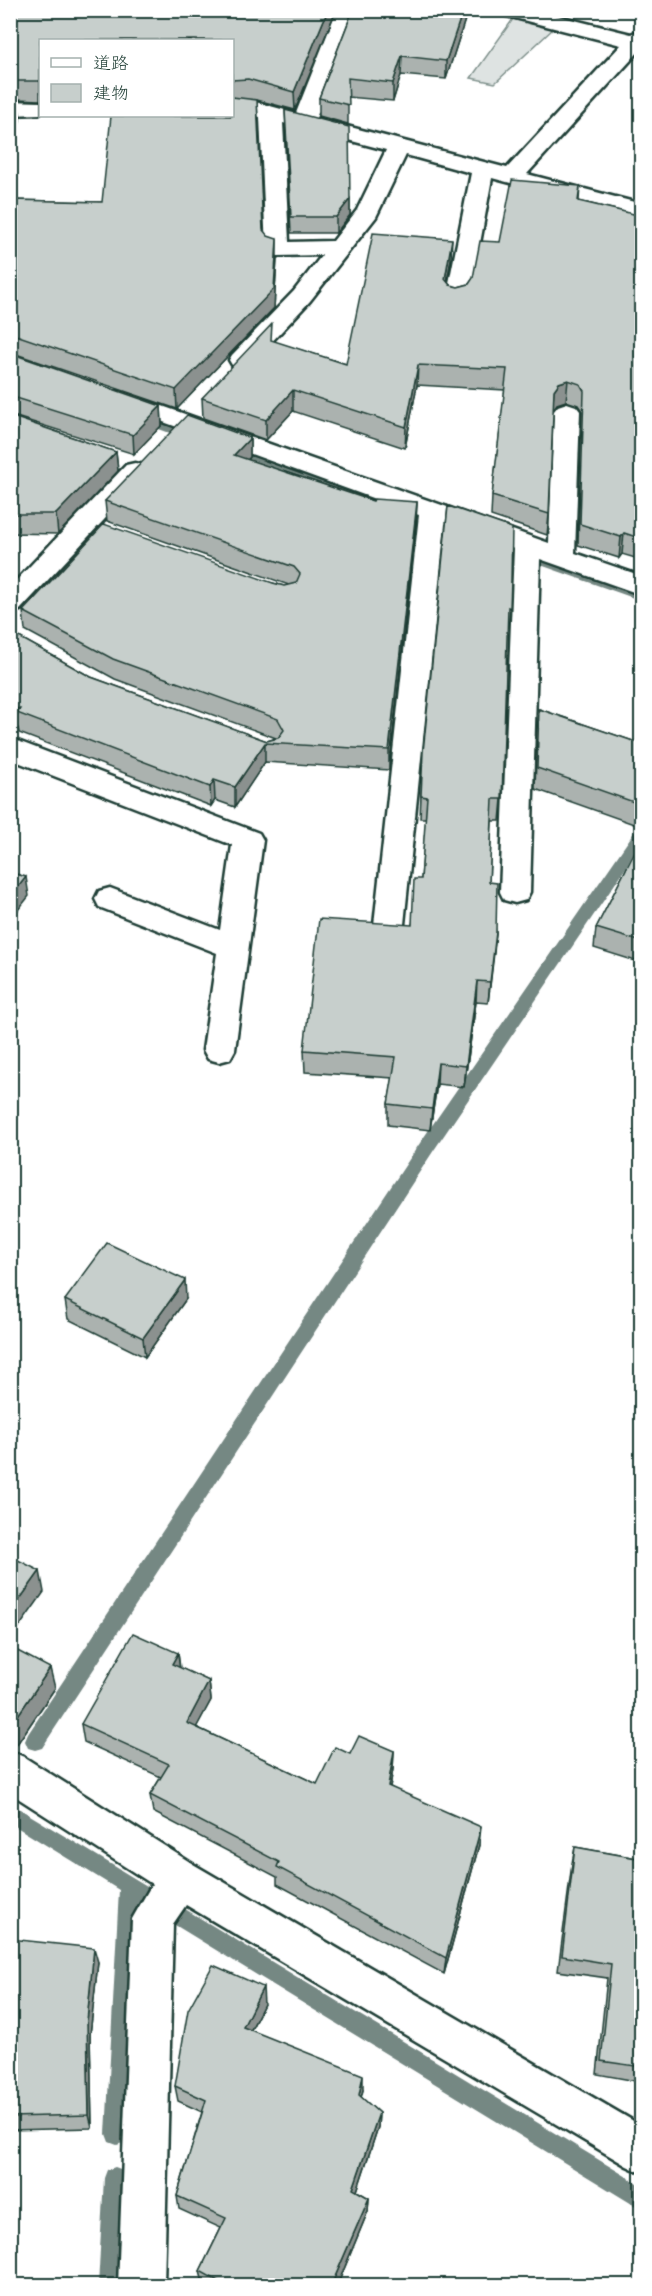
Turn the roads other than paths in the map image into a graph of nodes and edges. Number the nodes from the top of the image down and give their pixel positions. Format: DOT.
graph roads {
  1 [pos="348,10"];
  2 [pos="506,10"];
  3 [pos="639,39"];
  4 [pos="234,107"];
  5 [pos="10,108"];
  6 [pos="39,108"];
  7 [pos="271,113"];
  8 [pos="304,121"];
  9 [pos="399,146"];
  10 [pos="483,168"];
  11 [pos="512,176"];
  12 [pos="642,211"];
  13 [pos="340,248"];
  14 [pos="458,298"];
  15 [pos="228,374"];
  16 [pos="98,390"];
  17 [pos="204,400"];
  18 [pos="567,411"];
  19 [pos="185,420"];
  20 [pos="433,510"];
  21 [pos="527,544"];
  22 [pos="562,557"];
  23 [pos="642,585"];
  24 [pos="10,604"];
  25 [pos="10,748"];
  26 [pos="515,892"];
  27 [pos="110,899"];
  28 [pos="388,934"];
  29 [pos="233,947"];
  30 [pos="219,1050"];
  31 [pos="10,1770"];
  32 [pos="167,1897"];
  33 [pos="642,2151"];
  34 [pos="141,2286"];
  1 -- 8 [label="street"];
  2 -- 3 [label="street"];
  3 -- 11 [label="street"];
  4 -- 7 [label="street"];
  5 -- 6 [label="street"];
  7 -- 8 [label="street"];
  7 -- 13 [label="street"];
  8 -- 9 [label="street"];
  9 -- 10 [label="street"];
  9 -- 13 [label="street"];
  10 -- 11 [label="street"];
  10 -- 14 [label="street"];
  11 -- 12 [label="street"];
  13 -- 15 [label="street"];
  16 -- 19 [label="street"];
  17 -- 19 [label="street"];
  18 -- 22 [label="street"];
  19 -- 20 [label="street"];
  19 -- 24 [label="street"];
  20 -- 21 [label="street"];
  20 -- 28 [label="street"];
  21 -- 22 [label="street"];
  21 -- 26 [label="street"];
  22 -- 23 [label="street"];
  25 -- 29 [label="street"];
  27 -- 29 [label="street"];
  29 -- 30 [label="street"];
  31 -- 32 [label="street"];
  32 -- 33 [label="street"];
  32 -- 34 [label="street"];
}
